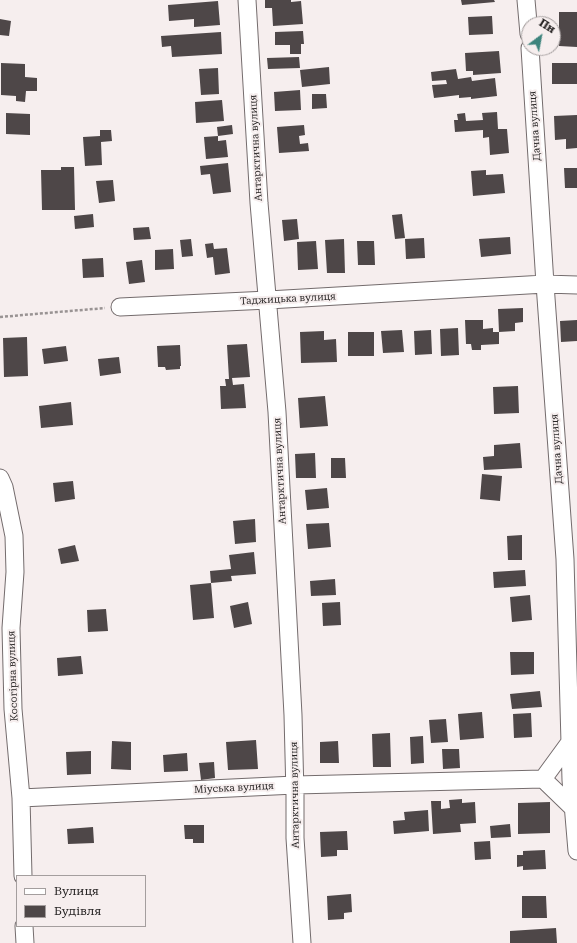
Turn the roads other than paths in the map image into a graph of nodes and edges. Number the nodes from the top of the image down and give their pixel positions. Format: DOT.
graph roads {
  1 [pos="247,0"];
  2 [pos="526,0"];
  3 [pos="527,16"];
  4 [pos="531,56"];
  5 [pos="545,284"];
  6 [pos="577,285"];
  7 [pos="268,300"];
  8 [pos="120,307"];
  9 [pos="0,478"];
  10 [pos="571,558"];
  11 [pos="570,742"];
  12 [pos="543,779"];
  13 [pos="295,785"];
  14 [pos="21,798"];
  15 [pos="573,808"];
  16 [pos="577,851"];
  17 [pos="22,875"];
  18 [pos="24,927"];
  19 [pos="24,943"];
  20 [pos="302,943"];
  1 -- 7 [label="street, Антарктична вулиця"];
  2 -- 3 [label="street"];
  4 -- 5 [label="street, Дачна вулиця"];
  5 -- 6 [label="street, Таджицька вулиця"];
  5 -- 7 [label="street, Таджицька вулиця"];
  5 -- 10 [label="street, Дачна вулиця"];
  7 -- 8 [label="street, Таджицька вулиця"];
  7 -- 13 [label="street, Антарктична вулиця"];
  9 -- 14 [label="street, Косогірна вулиця"];
  10 -- 11 [label="street, Дачна вулиця"];
  11 -- 12 [label="street"];
  11 -- 15 [label="street, Дачна вулиця"];
  12 -- 13 [label="street, Міуська вулиця"];
  12 -- 15 [label="street"];
  13 -- 14 [label="street, Міуська вулиця"];
  13 -- 20 [label="street, Антарктична вулиця"];
  14 -- 17 [label="street, Косогірна вулиця"];
  15 -- 16 [label="street, Дачна вулиця"];
  18 -- 19 [label="street"];
}
